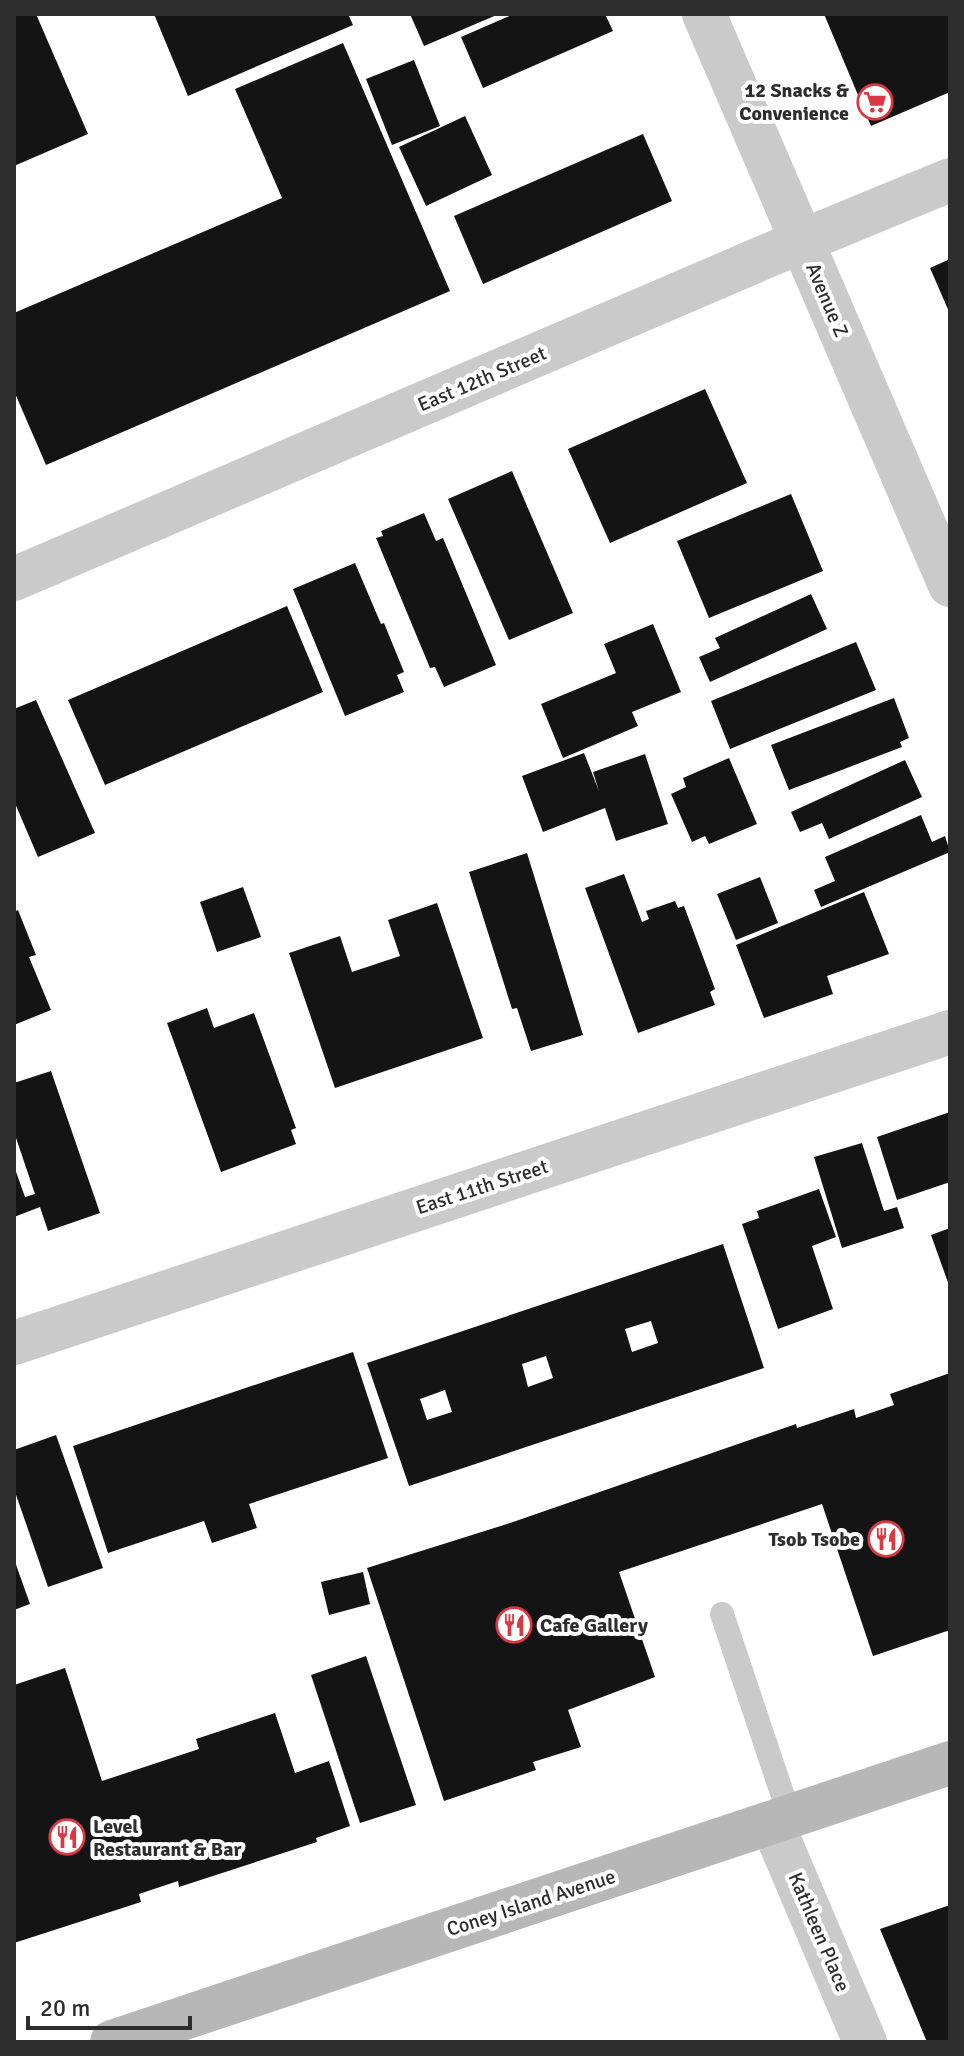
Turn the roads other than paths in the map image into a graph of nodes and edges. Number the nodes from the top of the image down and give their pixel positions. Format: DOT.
graph roads {
  1 [pos="704,14"];
  2 [pos="950,180"];
  3 [pos="802,241"];
  4 [pos="14,579"];
  5 [pos="950,585"];
  6 [pos="950,1032"];
  7 [pos="14,1343"];
  8 [pos="722,1614"];
  9 [pos="950,1763"];
  10 [pos="781,1820"];
  11 [pos="186,2030"];
  12 [pos="112,2042"];
  13 [pos="865,2042"];
  1 -- 3 [label="street, Avenue Z"];
  2 -- 3 [label="street, East 12th Street"];
  3 -- 4 [label="street, East 12th Street"];
  3 -- 5 [label="street, Avenue Z"];
  6 -- 7 [label="street, East 11th Street"];
  8 -- 10 [label="lane"];
  9 -- 10 [label="main road, Coney Island Avenue"];
  10 -- 11 [label="main road, Coney Island Avenue"];
  10 -- 13 [label="street, Kathleen Place"];
  11 -- 12 [label="main road, Coney Island Avenue"];
}
